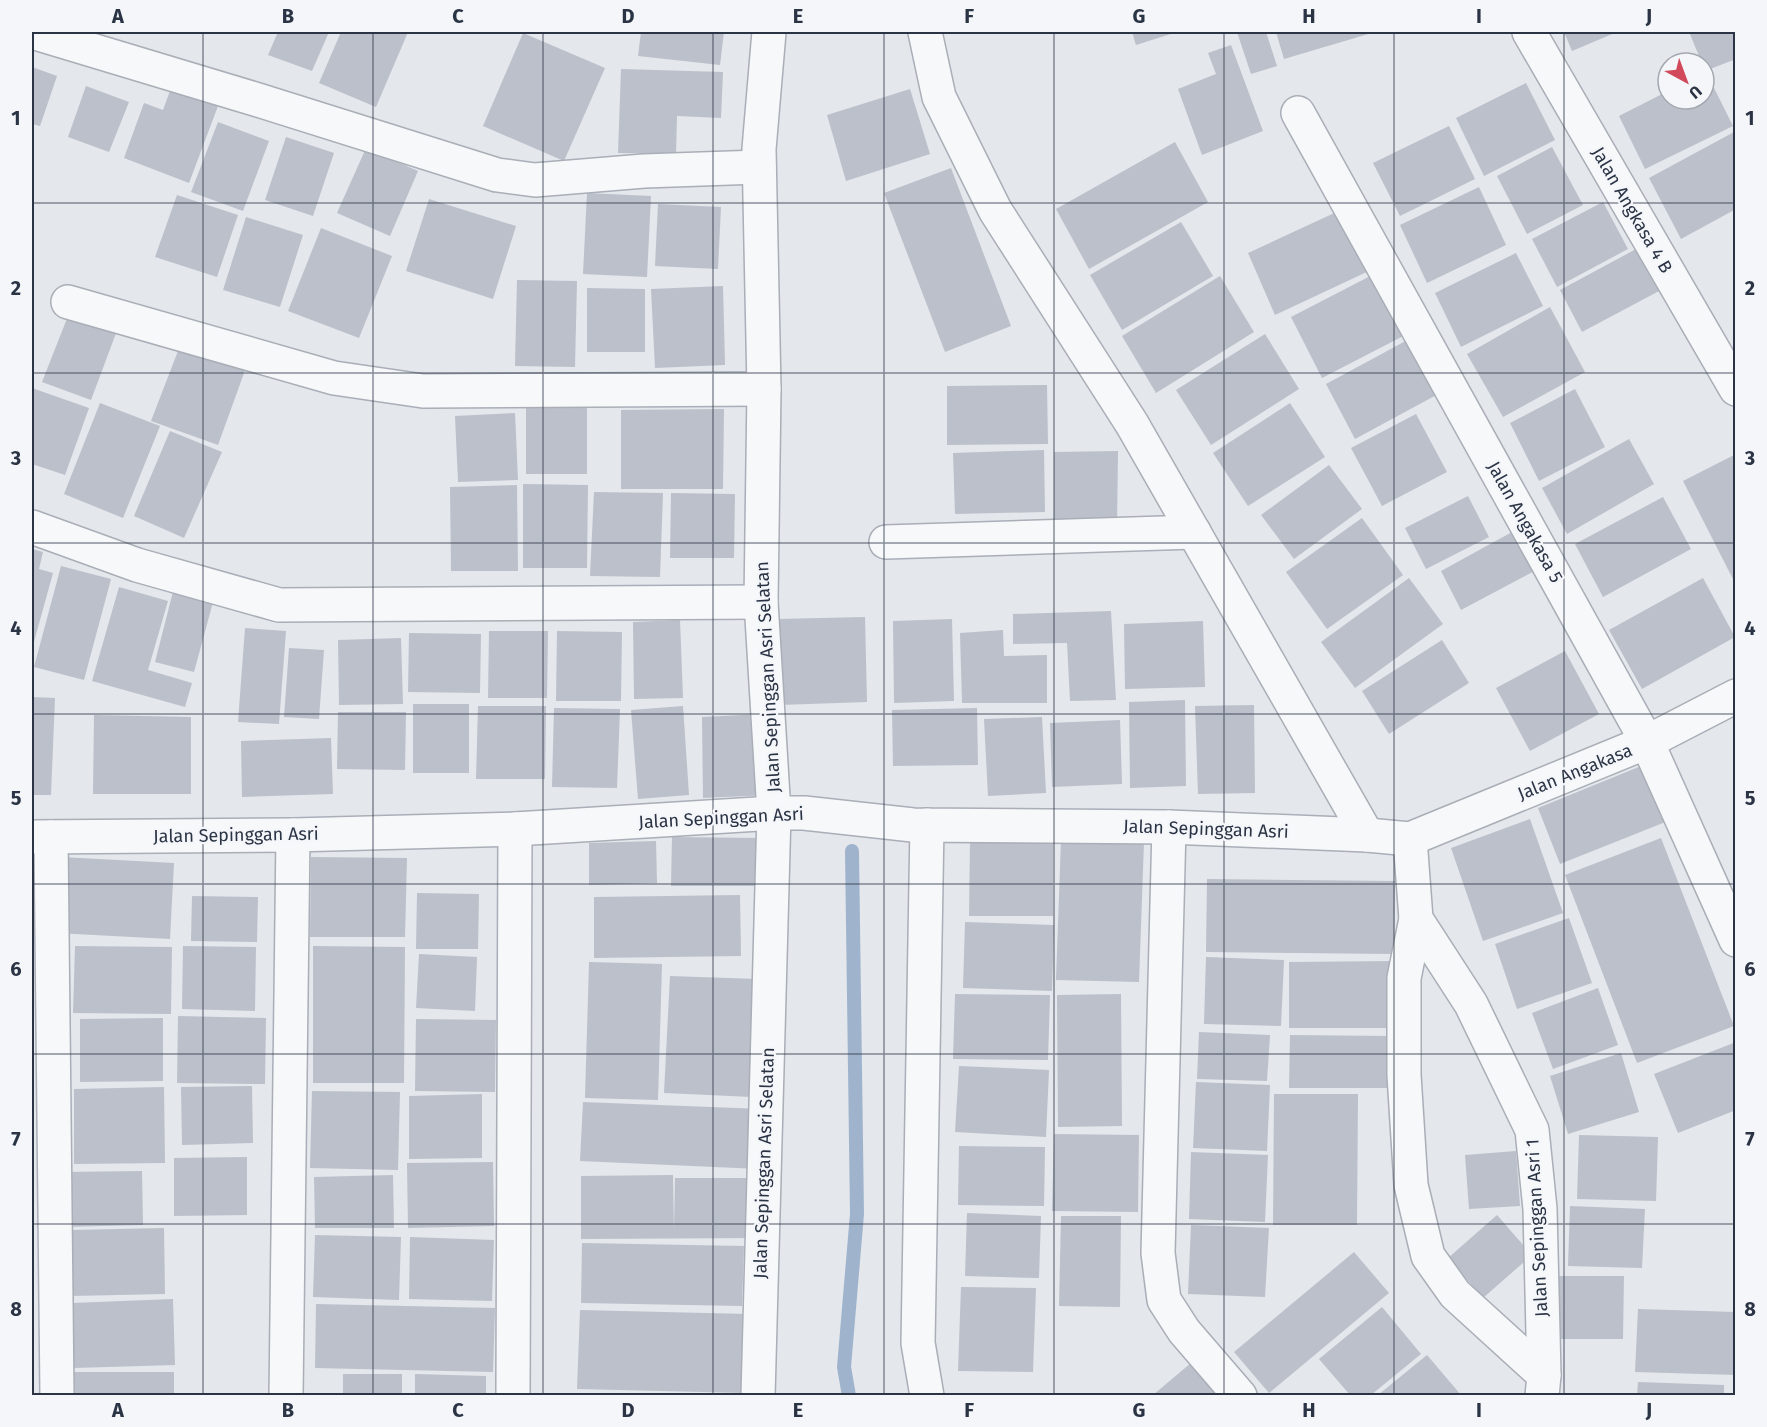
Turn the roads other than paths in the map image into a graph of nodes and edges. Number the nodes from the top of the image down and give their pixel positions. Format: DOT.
graph roads {
  1 [pos="32,32"];
  2 [pos="769,32"];
  3 [pos="925,32"];
  4 [pos="1529,32"];
  5 [pos="1298,113"];
  6 [pos="759,167"];
  7 [pos="68,302"];
  8 [pos="764,389"];
  9 [pos="1736,389"];
  10 [pos="32,527"];
  11 [pos="1194,532"];
  12 [pos="886,542"];
  13 [pos="761,602"];
  14 [pos="1736,696"];
  15 [pos="1647,742"];
  16 [pos="789,813"];
  17 [pos="920,825"];
  18 [pos="1169,827"];
  19 [pos="515,829"];
  20 [pos="293,835"];
  21 [pos="1367,835"];
  22 [pos="41,837"];
  23 [pos="1410,839"];
  24 [pos="1416,919"];
  25 [pos="1736,940"];
  26 [pos="1543,1385"];
  27 [pos="57,1395"];
  28 [pos="286,1395"];
  29 [pos="513,1395"];
  30 [pos="758,1395"];
  31 [pos="927,1395"];
  32 [pos="1240,1395"];
  1 -- 6 [label="street"];
  2 -- 6 [label="street, Jalan Sepinggan Asri Selatan"];
  3 -- 11 [label="street"];
  4 -- 9 [label="street, Jalan Angkasa 4 B"];
  5 -- 15 [label="street, Jalan Angakasa 5"];
  6 -- 8 [label="street, Jalan Sepinggan Asri Selatan"];
  7 -- 8 [label="street"];
  8 -- 13 [label="street, Jalan Sepinggan Asri Selatan"];
  10 -- 13 [label="street"];
  11 -- 12 [label="street"];
  11 -- 21 [label="street"];
  13 -- 16 [label="street, Jalan Sepinggan Asri Selatan"];
  14 -- 15 [label="street, Jalan Angakasa"];
  15 -- 23 [label="street, Jalan Angakasa"];
  15 -- 25 [label="street, Jalan Angakasa 5"];
  16 -- 17 [label="street, Jalan Sepinggan Asri"];
  16 -- 19 [label="street, Jalan Sepinggan Asri"];
  16 -- 30 [label="street, Jalan Sepinggan Asri Selatan"];
  17 -- 18 [label="street, Jalan Sepinggan Asri"];
  17 -- 31 [label="street"];
  18 -- 21 [label="street, Jalan Sepinggan Asri"];
  18 -- 32 [label="street"];
  19 -- 20 [label="street, Jalan Sepinggan Asri"];
  19 -- 29 [label="street"];
  20 -- 22 [label="street, Jalan Sepinggan Asri"];
  20 -- 28 [label="street"];
  21 -- 23 [label="street, Jalan Sepinggan Asri"];
  22 -- 27 [label="street"];
  23 -- 24 [label="street, Jalan Sepinggan Asri 1"];
  24 -- 26 [label="street, Jalan Sepinggan Asri 1"];
  24 -- 26 [label="street"];
}
